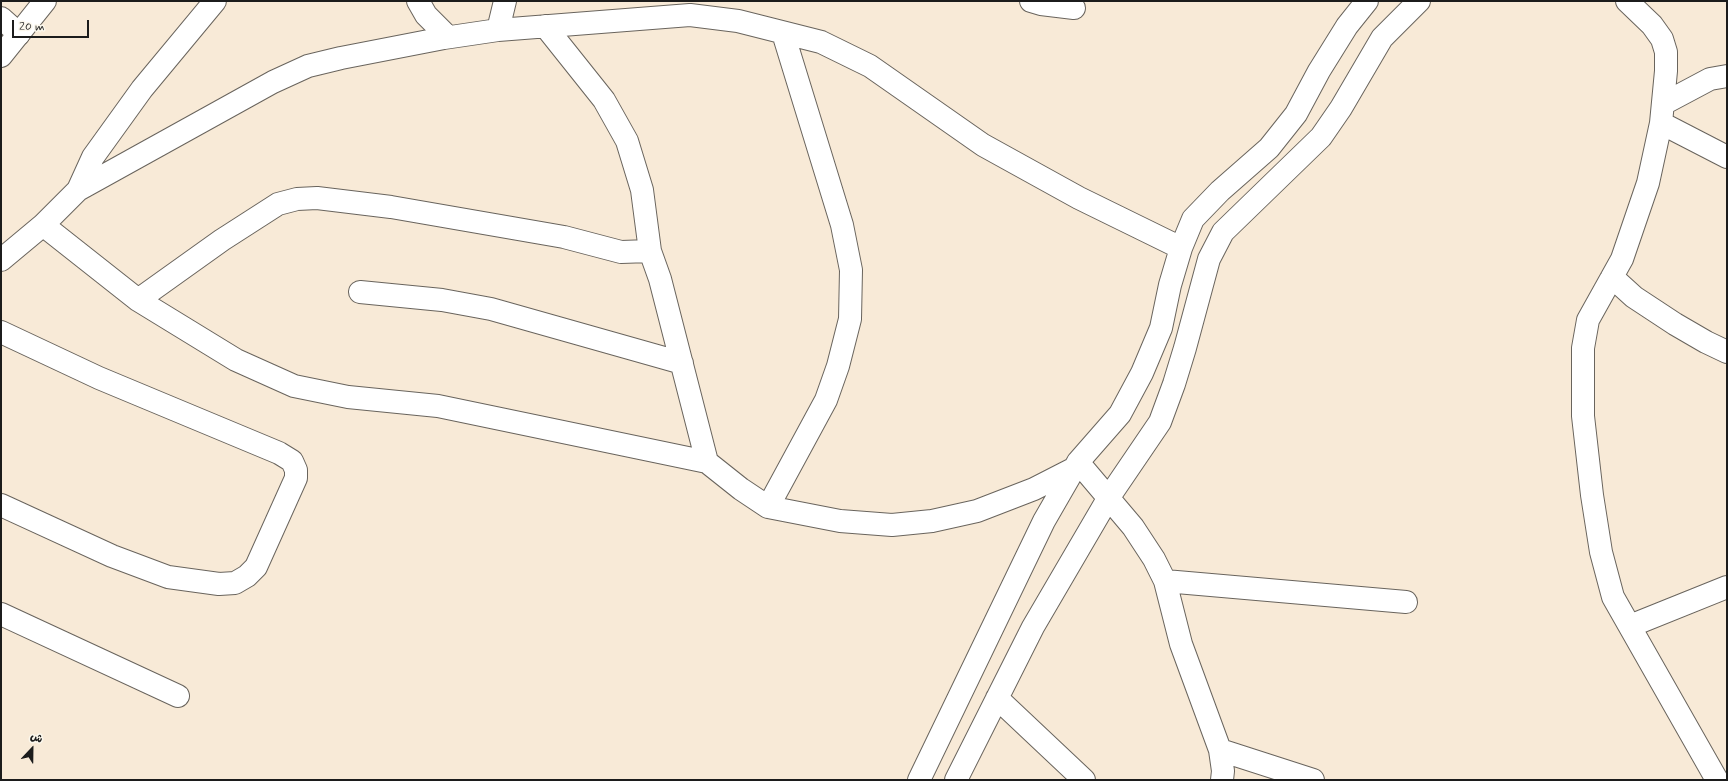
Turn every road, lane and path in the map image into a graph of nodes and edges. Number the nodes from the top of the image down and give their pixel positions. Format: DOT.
graph roads {
  1 [pos="44,1"];
  2 [pos="215,1"];
  3 [pos="418,1"];
  4 [pos="505,1"];
  5 [pos="1031,1"];
  6 [pos="1367,1"];
  7 [pos="1419,1"];
  8 [pos="1627,1"];
  9 [pos="694,8"];
  10 [pos="1074,8"];
  11 [pos="1,18"];
  12 [pos="545,26"];
  13 [pos="498,30"];
  14 [pos="783,33"];
  15 [pos="19,34"];
  16 [pos="448,37"];
  17 [pos="1,56"];
  18 [pos="1727,76"];
  19 [pos="1662,114"];
  20 [pos="1727,157"];
  21 [pos="78,190"];
  22 [pos="43,225"];
  23 [pos="1181,248"];
  24 [pos="650,252"];
  25 [pos="1,260"];
  26 [pos="1612,277"];
  27 [pos="360,292"];
  28 [pos="138,300"];
  29 [pos="1,332"];
  30 [pos="1727,352"];
  31 [pos="682,363"];
  32 [pos="706,462"];
  33 [pos="1077,465"];
  34 [pos="1108,497"];
  35 [pos="1,505"];
  36 [pos="768,507"];
  37 [pos="1165,581"];
  38 [pos="1727,587"];
  39 [pos="1406,602"];
  40 [pos="1,614"];
  41 [pos="1630,626"];
  42 [pos="178,696"];
  43 [pos="997,698"];
  44 [pos="1220,750"];
  45 [pos="919,780"];
  46 [pos="956,780"];
  47 [pos="1084,780"];
  48 [pos="1222,780"];
  49 [pos="1313,780"];
  50 [pos="1717,780"];
  1 -- 15 [label="street"];
  2 -- 21 [label="street"];
  3 -- 16 [label="street"];
  4 -- 13 [label="street"];
  5 -- 10 [label="street"];
  6 -- 23 [label="street"];
  7 -- 34 [label="street"];
  8 -- 19 [label="street"];
  9 -- 12 [label="street"];
  9 -- 14 [label="street"];
  11 -- 15 [label="street"];
  12 -- 13 [label="street"];
  12 -- 24 [label="street"];
  13 -- 16 [label="street"];
  14 -- 23 [label="street"];
  14 -- 36 [label="street"];
  15 -- 17 [label="street"];
  16 -- 21 [label="street"];
  18 -- 19 [label="street"];
  19 -- 20 [label="street"];
  19 -- 26 [label="street"];
  21 -- 22 [label="street"];
  22 -- 25 [label="street"];
  22 -- 28 [label="street"];
  23 -- 33 [label="street"];
  24 -- 28 [label="street"];
  24 -- 31 [label="street"];
  26 -- 30 [label="street"];
  26 -- 41 [label="street"];
  27 -- 31 [label="street"];
  28 -- 32 [label="street"];
  29 -- 35 [label="street"];
  31 -- 32 [label="street"];
  32 -- 36 [label="street"];
  33 -- 34 [label="street"];
  33 -- 36 [label="street"];
  33 -- 45 [label="street"];
  34 -- 37 [label="street"];
  34 -- 43 [label="street"];
  37 -- 39 [label="street"];
  37 -- 44 [label="street"];
  38 -- 41 [label="street"];
  40 -- 42 [label="street"];
  41 -- 50 [label="street"];
  43 -- 46 [label="street"];
  43 -- 47 [label="street"];
  44 -- 48 [label="street"];
  44 -- 49 [label="street"];
}
